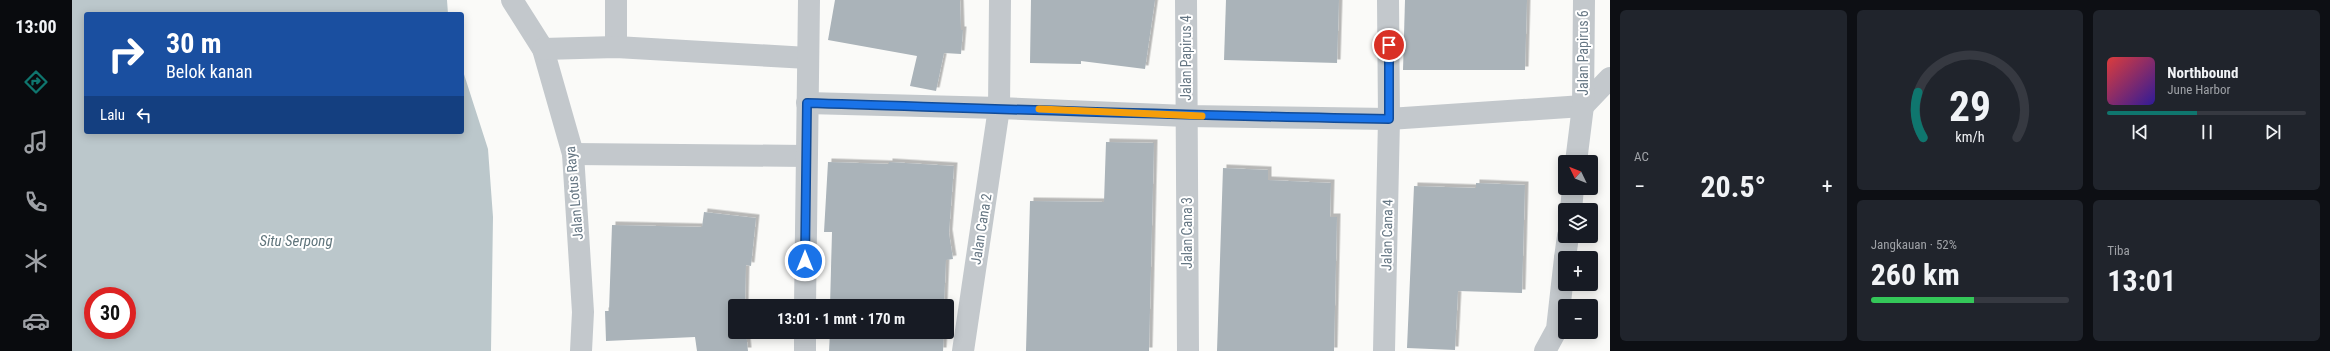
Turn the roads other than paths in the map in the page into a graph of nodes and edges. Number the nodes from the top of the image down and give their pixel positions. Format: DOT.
graph roads {
  1 [pos="512,0"];
  2 [pos="616,0"];
  3 [pos="809,0"];
  4 [pos="1000,0"];
  5 [pos="1186,0"];
  6 [pos="1388,0"];
  7 [pos="1584,0"];
  8 [pos="616,47"];
  9 [pos="543,49"];
  10 [pos="808,58"];
  11 [pos="1610,78"];
  12 [pos="807,103"];
  13 [pos="1583,106"];
  14 [pos="999,108"];
  15 [pos="1186,116"];
  16 [pos="1389,119"];
  17 [pos="573,154"];
  18 [pos="1577,155"];
  19 [pos="806,156"];
  20 [pos="1561,291"];
  21 [pos="805,299"];
  22 [pos="805,339"];
  23 [pos="581,351"];
  24 [pos="805,351"];
  25 [pos="963,351"];
  26 [pos="1188,351"];
  27 [pos="1384,351"];
  28 [pos="1545,351"];
  1 -- 9 [label="street, Jalan Lotus Raya"];
  2 -- 8 [label="street"];
  3 -- 10 [label="street"];
  4 -- 14 [label="street, Jalan Cana 2"];
  5 -- 15 [label="street, Jalan Papirus 4"];
  6 -- 16 [label="street, Jalan Cana 4"];
  7 -- 13 [label="street, Jalan Papirus 6"];
  8 -- 9 [label="street"];
  8 -- 10 [label="street"];
  9 -- 17 [label="street, Jalan Lotus Raya"];
  10 -- 12 [label="street"];
  11 -- 13 [label="street"];
  12 -- 14 [label="street"];
  12 -- 19 [label="street"];
  13 -- 16 [label="street"];
  13 -- 18 [label="street, Jalan Papirus 6"];
  14 -- 15 [label="street"];
  14 -- 25 [label="street, Jalan Cana 2"];
  15 -- 16 [label="street"];
  15 -- 26 [label="street, Jalan Cana 3"];
  16 -- 27 [label="street, Jalan Cana 4"];
  17 -- 19 [label="street"];
  17 -- 23 [label="street, Jalan Lotus Raya"];
  19 -- 21 [label="street"];
  20 -- 28 [label="street"];
  22 -- 24 [label="street"];
}
